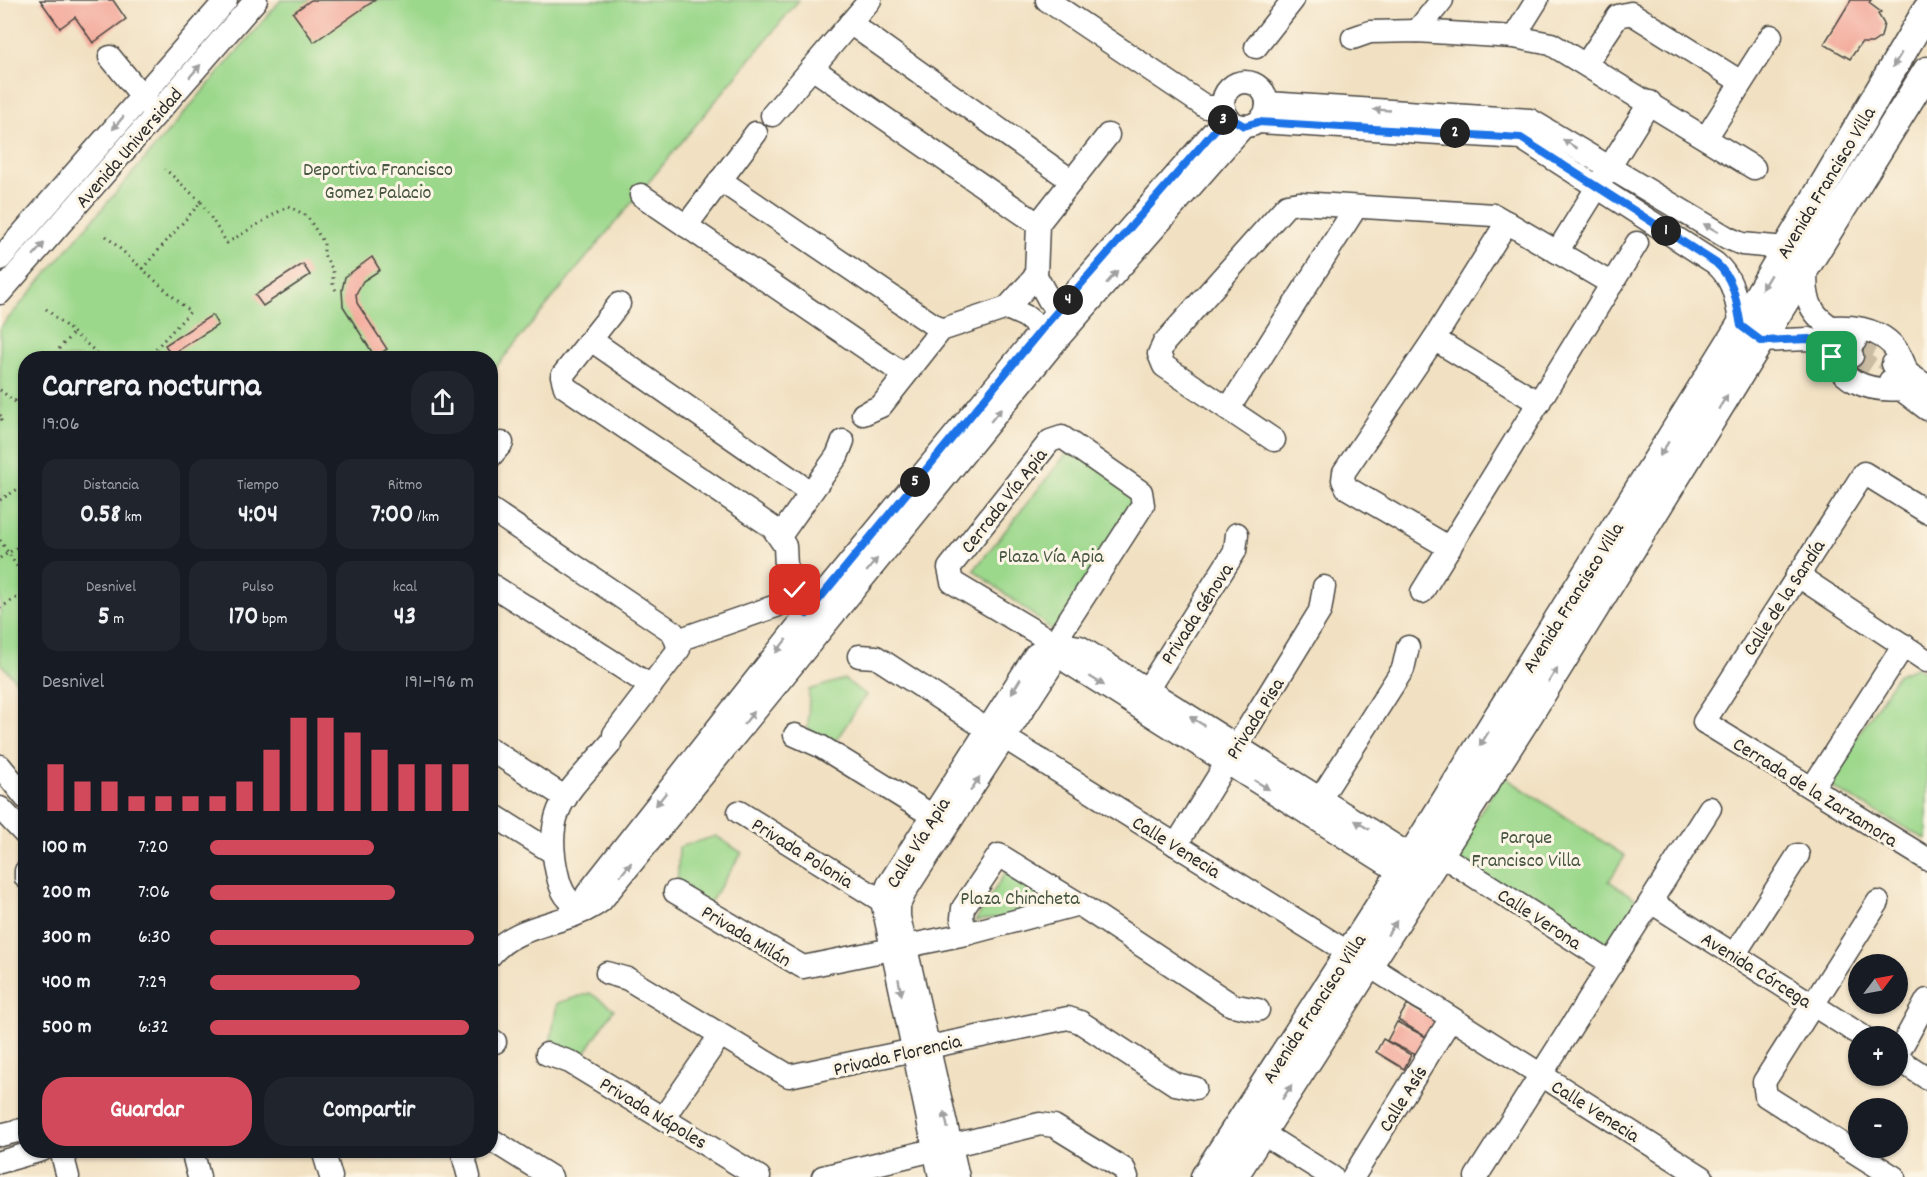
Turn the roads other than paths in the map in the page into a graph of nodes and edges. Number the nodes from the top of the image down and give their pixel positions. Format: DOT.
graph roads {
  1 [pos="225,0"];
  2 [pos="256,0"];
  3 [pos="870,0"];
  4 [pos="1047,0"];
  5 [pos="1293,0"];
  6 [pos="1442,0"];
  7 [pos="1537,0"];
  8 [pos="1927,10"];
  9 [pos="850,23"];
  10 [pos="1417,31"];
  11 [pos="1772,36"];
  12 [pos="1514,37"];
  13 [pos="1353,38"];
  14 [pos="1256,47"];
  15 [pos="110,57"];
  16 [pos="1586,64"];
  17 [pos="812,68"];
  18 [pos="1927,71"];
  19 [pos="1741,82"];
  20 [pos="141,96"];
  21 [pos="1650,102"];
  22 [pos="157,114"];
  23 [pos="772,115"];
  24 [pos="1244,115"];
  25 [pos="756,133"];
  26 [pos="1108,135"];
  27 [pos="1706,138"];
  28 [pos="98,147"];
  29 [pos="116,161"];
  30 [pos="1754,168"];
  31 [pos="1603,177"];
  32 [pos="720,180"];
  33 [pos="1072,181"];
  34 [pos="641,195"];
  35 [pos="1356,207"];
  36 [pos="1507,222"];
  37 [pos="1038,224"];
  38 [pos="686,226"];
  39 [pos="1637,243"];
  40 [pos="1557,252"];
  41 [pos="1797,257"];
  42 [pos="0,259"];
  43 [pos="1036,276"];
  44 [pos="1612,284"];
  45 [pos="0,293"];
  46 [pos="619,304"];
  47 [pos="1007,308"];
  48 [pos="1066,315"];
  49 [pos="941,330"];
  50 [pos="1751,333"];
  51 [pos="1049,335"];
  52 [pos="1830,336"];
  53 [pos="1434,339"];
  54 [pos="591,340"];
  55 [pos="1853,349"];
  56 [pos="905,375"];
  57 [pos="1897,376"];
  58 [pos="1927,386"];
  59 [pos="1539,403"];
  60 [pos="1229,408"];
  61 [pos="1927,409"];
  62 [pos="863,414"];
  63 [pos="1274,440"];
  64 [pos="843,441"];
  65 [pos="810,492"];
  66 [pos="1927,512"];
  67 [pos="498,514"];
  68 [pos="1237,534"];
  69 [pos="780,536"];
  70 [pos="1450,548"];
  71 [pos="1797,575"];
  72 [pos="1324,587"];
  73 [pos="498,590"];
  74 [pos="1422,592"];
  75 [pos="781,597"];
  76 [pos="810,615"];
  77 [pos="678,640"];
  78 [pos="1054,643"];
  79 [pos="1904,645"];
  80 [pos="1408,647"];
  81 [pos="859,656"];
  82 [pos="1927,661"];
  83 [pos="651,686"];
  84 [pos="1147,690"];
  85 [pos="1704,722"];
  86 [pos="996,734"];
  87 [pos="795,735"];
  88 [pos="498,755"];
  89 [pos="1232,755"];
  90 [pos="0,766"];
  91 [pos="18,788"];
  92 [pos="1812,788"];
  93 [pos="566,798"];
  94 [pos="1320,799"];
  95 [pos="0,808"];
  96 [pos="1710,808"];
  97 [pos="739,812"];
  98 [pos="933,816"];
  99 [pos="498,818"];
  100 [pos="18,827"];
  101 [pos="1176,845"];
  102 [pos="552,852"];
  103 [pos="1797,855"];
  104 [pos="1927,860"];
  105 [pos="1418,867"];
  106 [pos="675,892"];
  107 [pos="1651,902"];
  108 [pos="1878,902"];
  109 [pos="891,903"];
  110 [pos="1079,904"];
  111 [pos="586,910"];
  112 [pos="966,934"];
  113 [pos="900,948"];
  114 [pos="498,949"];
  115 [pos="1734,955"];
  116 [pos="1359,959"];
  117 [pos="1612,964"];
  118 [pos="607,973"];
  119 [pos="1927,1000"];
  120 [pos="1811,1004"];
  121 [pos="1258,1010"];
  122 [pos="1450,1018"];
  123 [pos="1848,1027"];
  124 [pos="1908,1035"];
  125 [pos="719,1037"];
  126 [pos="921,1048"];
  127 [pos="547,1054"];
  128 [pos="1908,1066"];
  129 [pos="1541,1075"];
  130 [pos="1927,1078"];
  131 [pos="1195,1088"];
  132 [pos="664,1117"];
  133 [pos="1251,1126"];
  134 [pos="18,1131"];
  135 [pos="0,1135"];
  136 [pos="498,1144"];
  137 [pos="942,1149"];
  138 [pos="18,1157"];
  139 [pos="63,1158"];
  140 [pos="194,1158"];
  141 [pos="325,1158"];
  142 [pos="464,1158"];
  143 [pos="0,1162"];
  144 [pos="68,1177"];
  145 [pos="200,1177"];
  146 [pos="331,1177"];
  147 [pos="469,1177"];
  148 [pos="551,1177"];
  149 [pos="759,1177"];
  150 [pos="823,1177"];
  151 [pos="940,1177"];
  152 [pos="958,1177"];
  153 [pos="1127,1177"];
  154 [pos="1206,1177"];
  155 [pos="1233,1177"];
  156 [pos="1332,1177"];
  157 [pos="1353,1177"];
  158 [pos="1476,1177"];
  159 [pos="1702,1177"];
  160 [pos="1894,1177"];
  1 -- 20 [label="street, Avenida Universidad"];
  22 -- 2 [label="street, Avenida Universidad, one-way"];
  3 -- 9 [label="street"];
  4 -- 24 [label="street"];
  5 -- 14 [label="street"];
  6 -- 10 [label="street"];
  7 -- 12 [label="street"];
  8 -- 41 [label="main road, Avenida Francisco Villa, one-way"];
  9 -- 17 [label="street"];
  9 -- 33 [label="street"];
  10 -- 12 [label="street"];
  10 -- 13 [label="street"];
  11 -- 19 [label="street"];
  12 -- 16 [label="street"];
  15 -- 20 [label="street"];
  16 -- 19 [label="street"];
  16 -- 21 [label="street"];
  17 -- 23 [label="street"];
  17 -- 37 [label="street"];
  18 -- 41 [label="main road, Avenida Francisco Villa"];
  19 -- 27 [label="street"];
  20 -- 22 [label="street"];
  20 -- 28 [label="street, Avenida Universidad, one-way"];
  21 -- 27 [label="street"];
  21 -- 31 [label="street"];
  22 -- 29 [label="street, Avenida Universidad"];
  24 -- 31 [label="street"];
  24 -- 48 [label="street"];
  25 -- 32 [label="street"];
  26 -- 33 [label="street"];
  27 -- 30 [label="street"];
  28 -- 29 [label="street"];
  28 -- 42 [label="street, Avenida Universidad"];
  45 -- 29 [label="street, Avenida Universidad, one-way"];
  31 -- 40 [label="street"];
  41 -- 31 [label="street, one-way"];
  31 -- 50 [label="street"];
  32 -- 38 [label="street"];
  32 -- 49 [label="street"];
  33 -- 37 [label="street"];
  34 -- 38 [label="street"];
  35 -- 36 [label="street"];
  35 -- 60 [label="street"];
  35 -- 60 [label="street"];
  36 -- 40 [label="street"];
  36 -- 53 [label="street"];
  37 -- 43 [label="street"];
  38 -- 56 [label="street"];
  39 -- 44 [label="street"];
  40 -- 44 [label="street"];
  41 -- 50 [label="main road, Avenida Francisco Villa"];
  41 -- 52 [label="street"];
  43 -- 47 [label="street"];
  43 -- 48 [label="street"];
  44 -- 59 [label="street"];
  46 -- 54 [label="street"];
  47 -- 49 [label="street"];
  47 -- 51 [label="street"];
  48 -- 51 [label="street"];
  49 -- 56 [label="street"];
  50 -- 52 [label="street"];
  50 -- 105 [label="main road, Avenida Francisco Villa"];
  51 -- 76 [label="street"];
  52 -- 55 [label="street"];
  52 -- 57 [label="street"];
  52 -- 57 [label="street"];
  53 -- 59 [label="street"];
  53 -- 70 [label="street"];
  54 -- 65 [label="street"];
  54 -- 69 [label="street"];
  56 -- 62 [label="street"];
  57 -- 58 [label="street"];
  57 -- 61 [label="street"];
  59 -- 70 [label="street"];
  60 -- 63 [label="street"];
  64 -- 65 [label="street"];
  65 -- 69 [label="street"];
  66 -- 71 [label="street, Calle de la Sandía"];
  67 -- 77 [label="street"];
  68 -- 84 [label="street, Privada Génova"];
  69 -- 75 [label="street"];
  70 -- 74 [label="street"];
  71 -- 79 [label="street"];
  71 -- 85 [label="street, Calle de la Sandía"];
  72 -- 89 [label="street, Privada Pisa"];
  73 -- 83 [label="street"];
  75 -- 76 [label="street"];
  75 -- 77 [label="street"];
  76 -- 111 [label="street"];
  77 -- 83 [label="street"];
  78 -- 78 [label="street, Cerrada Vía Apia"];
  78 -- 84 [label="street"];
  78 -- 86 [label="street, Calle Vía Apia"];
  78 -- 89 [label="street, one-way"];
  79 -- 82 [label="street"];
  79 -- 92 [label="street"];
  80 -- 94 [label="street"];
  81 -- 86 [label="street, Calle Venecia"];
  83 -- 93 [label="street"];
  89 -- 84 [label="street, one-way"];
  85 -- 92 [label="street, Cerrada de la Zarzamora"];
  86 -- 98 [label="street, Calle Vía Apia"];
  86 -- 101 [label="street, Calle Venecia"];
  109 -- 86 [label="street, Calle Vía Apia, one-way"];
  87 -- 98 [label="street"];
  88 -- 93 [label="street"];
  89 -- 94 [label="street"];
  89 -- 101 [label="street, Privada Pisa"];
  89 -- 105 [label="street, one-way"];
  90 -- 91 [label="street"];
  92 -- 104 [label="street, Cerrada de la Zarzamora"];
  93 -- 102 [label="street"];
  105 -- 94 [label="street, one-way"];
  95 -- 100 [label="street"];
  96 -- 107 [label="street"];
  97 -- 109 [label="street, Privada Polonia"];
  98 -- 109 [label="street, Calle Vía Apia"];
  99 -- 102 [label="street"];
  101 -- 116 [label="street, Calle Venecia"];
  102 -- 111 [label="street"];
  103 -- 115 [label="street"];
  105 -- 116 [label="main road, Avenida Francisco Villa"];
  105 -- 117 [label="street, Calle Verona"];
  106 -- 113 [label="street, Privada Milán"];
  107 -- 115 [label="street, Avenida Córcega"];
  107 -- 117 [label="street"];
  108 -- 120 [label="street"];
  109 -- 113 [label="street, Calle Vía Apia"];
  110 -- 112 [label="street, Privada Milán"];
  110 -- 112 [label="street"];
  110 -- 121 [label="street"];
  111 -- 114 [label="street"];
  112 -- 113 [label="street, Privada Milán"];
  113 -- 126 [label="street, Calle Vía Apia"];
  115 -- 120 [label="street, Avenida Córcega"];
  116 -- 122 [label="street, Calle Venecia"];
  116 -- 133 [label="main road, Avenida Francisco Villa"];
  117 -- 129 [label="street"];
  118 -- 125 [label="street, Privada Florencia"];
  119 -- 124 [label="street"];
  120 -- 123 [label="street, Avenida Córcega"];
  120 -- 160 [label="street"];
  122 -- 129 [label="street, Calle Venecia"];
  122 -- 157 [label="street, Calle Asís"];
  125 -- 126 [label="street, Privada Florencia"];
  125 -- 132 [label="street"];
  126 -- 131 [label="street, Privada Florencia"];
  126 -- 137 [label="street, Calle Vía Apia"];
  127 -- 132 [label="street, Privada Nápoles"];
  128 -- 130 [label="street"];
  129 -- 158 [label="street"];
  129 -- 159 [label="street, Calle Venecia"];
  132 -- 149 [label="street, Privada Nápoles"];
  133 -- 154 [label="main road, Avenida Francisco Villa"];
  133 -- 155 [label="main road, Avenida Francisco Villa"];
  133 -- 156 [label="street"];
  134 -- 135 [label="street"];
  136 -- 148 [label="street"];
  137 -- 150 [label="street"];
  137 -- 151 [label="street, Calle Vía Apia"];
  137 -- 152 [label="street, Calle Vía Apia"];
  137 -- 153 [label="street"];
  138 -- 143 [label="street"];
  139 -- 144 [label="street"];
  140 -- 145 [label="street"];
  141 -- 146 [label="street"];
  142 -- 147 [label="street"];
}
